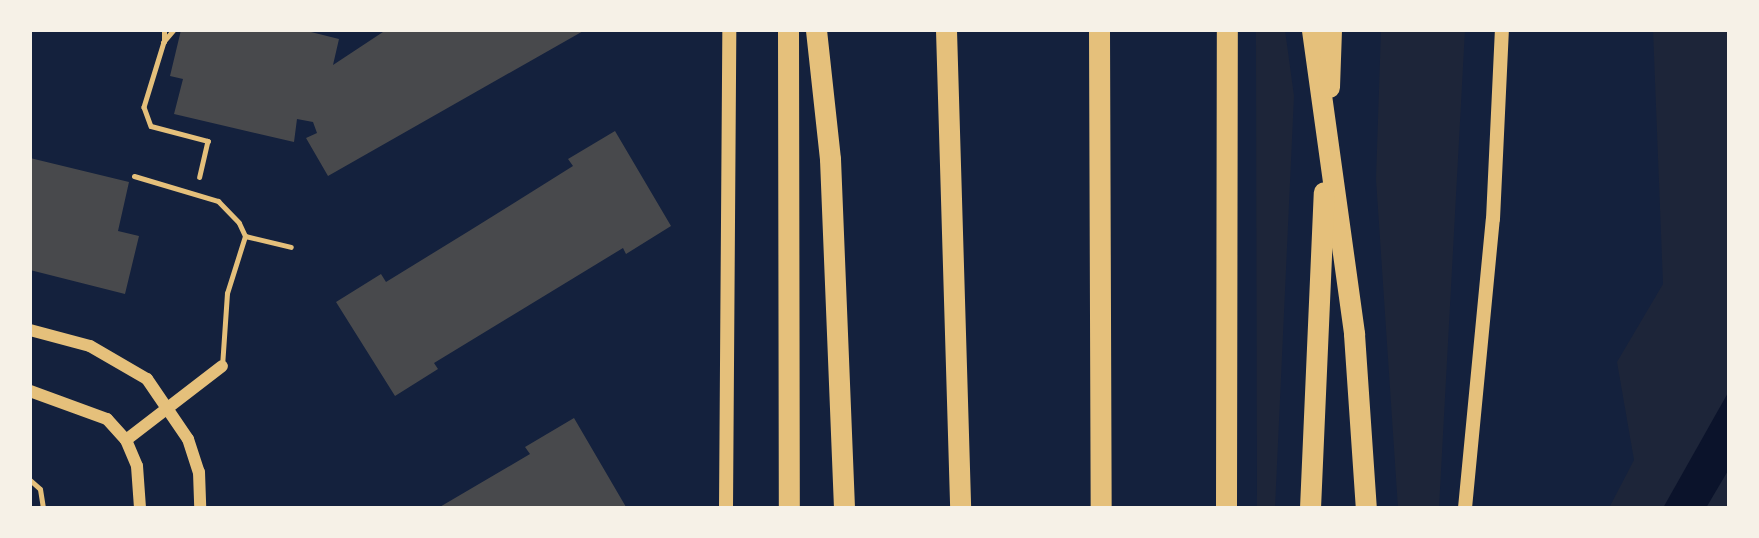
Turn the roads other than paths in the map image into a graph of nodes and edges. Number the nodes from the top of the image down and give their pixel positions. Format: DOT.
graph roads {
  1 [pos="729,30"];
  2 [pos="788,30"];
  3 [pos="816,30"];
  4 [pos="946,30"];
  5 [pos="1100,30"];
  6 [pos="1227,30"];
  7 [pos="1311,30"];
  8 [pos="1331,30"];
  9 [pos="1502,30"];
  10 [pos="134,176"];
  11 [pos="244,236"];
  12 [pos="291,247"];
  13 [pos="30,330"];
  14 [pos="222,366"];
  15 [pos="30,391"];
  16 [pos="170,407"];
  17 [pos="126,440"];
  18 [pos="30,480"];
  19 [pos="43,508"];
  20 [pos="140,508"];
  21 [pos="200,508"];
  22 [pos="726,508"];
  23 [pos="789,508"];
  24 [pos="844,508"];
  25 [pos="960,508"];
  26 [pos="1101,508"];
  27 [pos="1226,508"];
  28 [pos="1310,508"];
  29 [pos="1366,508"];
  30 [pos="1465,508"];
  1 -- 22 [label="main road"];
  2 -- 23 [label="highway"];
  3 -- 24 [label="highway"];
  4 -- 25 [label="highway"];
  5 -- 26 [label="highway"];
  6 -- 27 [label="highway"];
  7 -- 29 [label="highway"];
  8 -- 28 [label="highway"];
  9 -- 30 [label="main road"];
  10 -- 11 [label="lane"];
  11 -- 12 [label="lane"];
  11 -- 14 [label="lane"];
  13 -- 16 [label="street"];
  14 -- 16 [label="street"];
  15 -- 17 [label="street"];
  16 -- 17 [label="street"];
  16 -- 21 [label="street"];
  17 -- 20 [label="street"];
  18 -- 19 [label="lane"];
}
